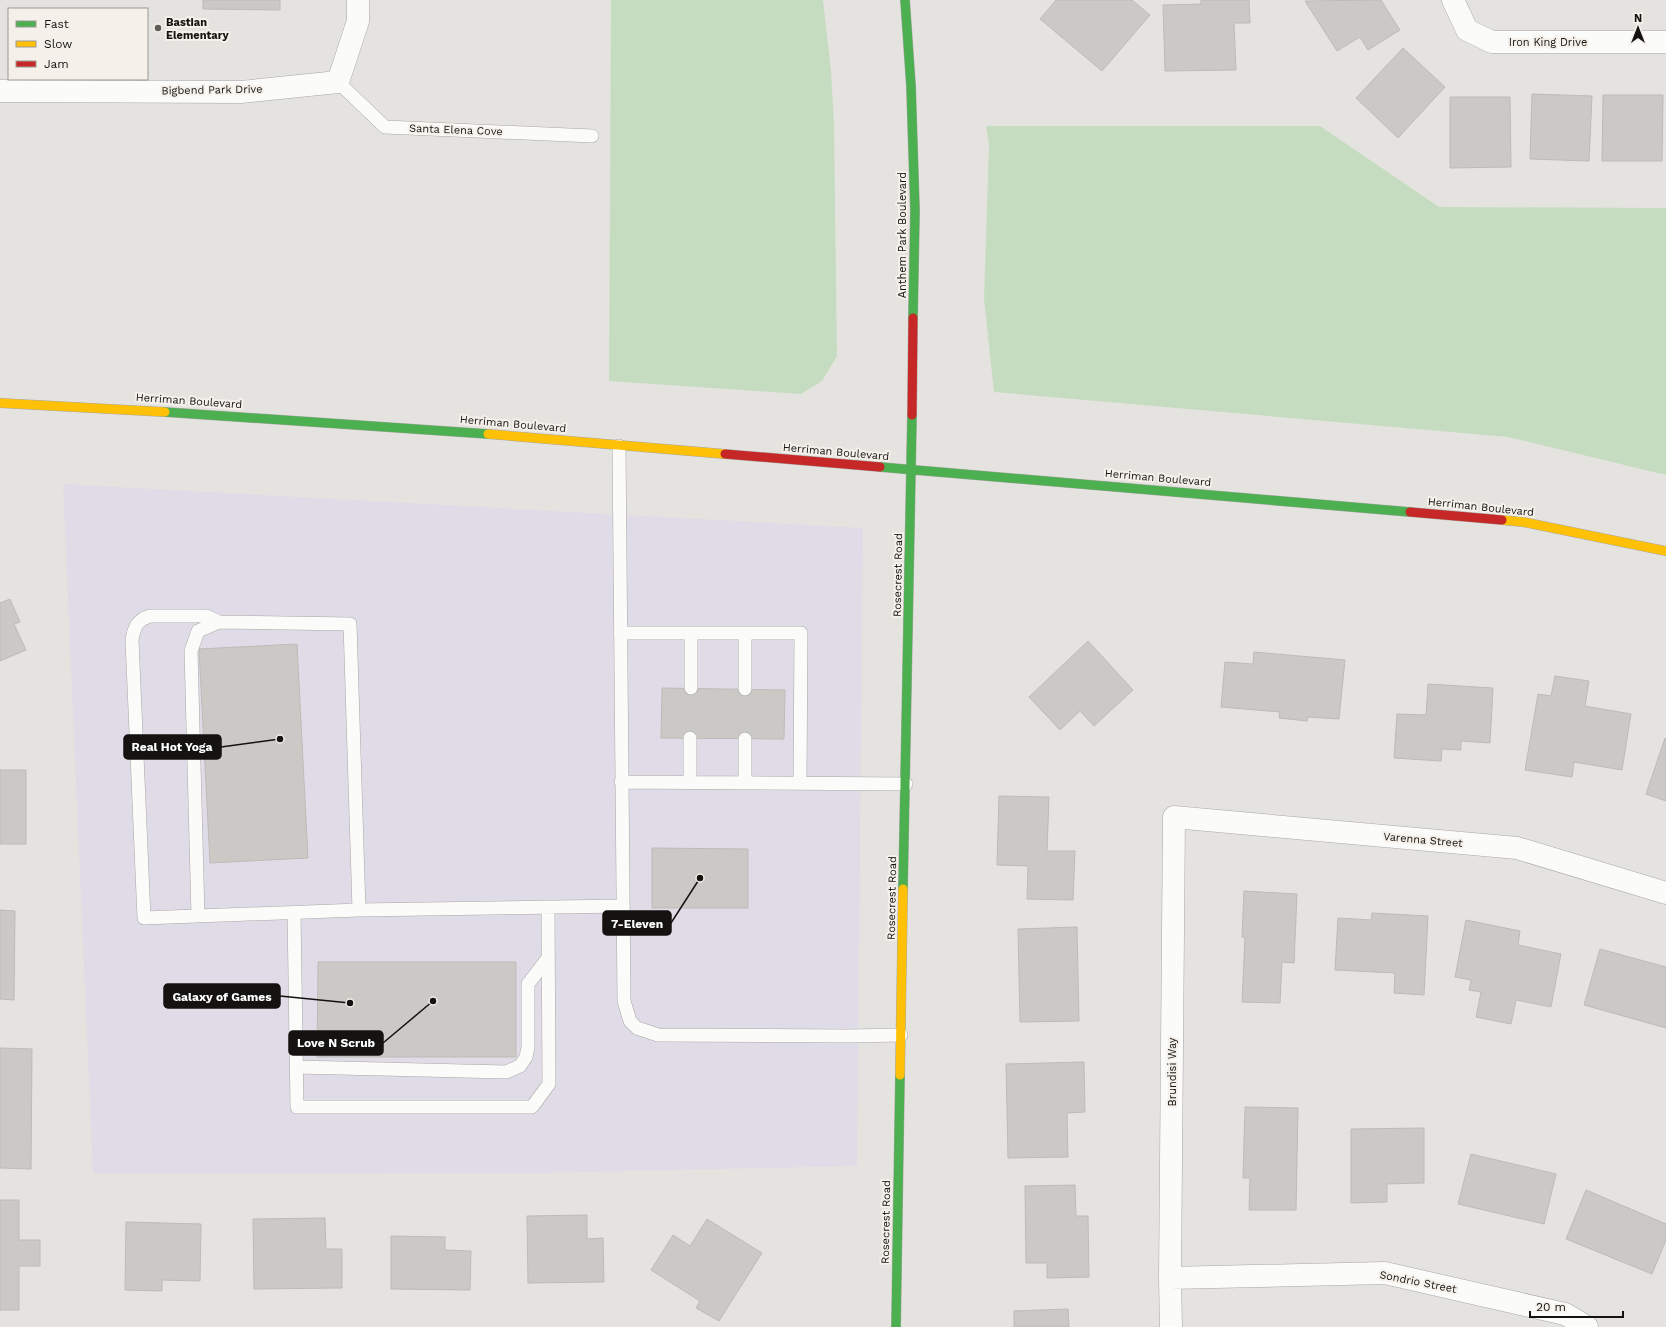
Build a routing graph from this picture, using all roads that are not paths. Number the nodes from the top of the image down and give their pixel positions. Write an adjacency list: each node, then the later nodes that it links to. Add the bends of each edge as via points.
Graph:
1 (358, 0): 5 (street, via 358,21)
2 (905, 0): 10 (main road, Anthem Park Boulevard, via 915,211)
3 (1453, 0): 4 (street, Iron King Drive, via 1467,30 1492,42)
4 (1666, 42)
5 (338, 82): 6 (street, Bigbend Park Drive, via 242,92); 7 (lane, Santa Elena Cove, via 385,127)
6 (0, 91)
7 (592, 136)
8 (0, 403): 9 (main road, Herriman Boulevard, via 420,428)
9 (619, 446): 10 (main road, Herriman Boulevard); 13 (lane)
10 (911, 470): 11 (main road, Herriman Boulevard, via 1523,522); 24 (main road, Rosecrest Road)
11 (1666, 550)
12 (219, 622): 29 (lane, via 350,624); 31 (lane, via 198,631 191,651); 31 (lane, via 206,616 150,616 142,618 133,628 132,640 144,918)
13 (620, 633): 14 (lane); 20 (lane)
14 (691, 633): 15 (lane); 16 (lane)
15 (745, 633): 17 (lane); 23 (lane, via 801,633)
16 (691, 688)
17 (745, 689)
18 (690, 738): 21 (lane)
19 (745, 739): 22 (lane)
20 (621, 782): 21 (lane); 28 (lane)
21 (690, 782): 22 (lane)
22 (745, 782): 23 (lane)
23 (800, 782): 24 (lane)
24 (906, 784): 33 (main road, Rosecrest Road)
25 (1174, 817): 26 (street, Varenna Street, via 1517,848); 35 (street, Brundisi Way)
26 (1666, 893)
27 (548, 906): 28 (lane); 29 (lane); 32 (lane)
28 (622, 906): 33 (lane, via 624,1001 630,1021 637,1028 658,1035)
29 (359, 910): 30 (lane)
30 (294, 912): 31 (lane); 34 (lane)
31 (198, 916)
32 (548, 958): 34 (lane, via 528,984 528,1047 526,1057 520,1066 506,1072); 34 (lane, via 549,1084 532,1106 298,1107)
33 (901, 1035): 36 (main road, Rosecrest Road)
34 (297, 1067)
35 (1170, 1278): 37 (street, Brundisi Way); 38 (street, Sondrio Street, via 1385,1273 1565,1314)
36 (896, 1327)
37 (1172, 1327)
38 (1587, 1327)

